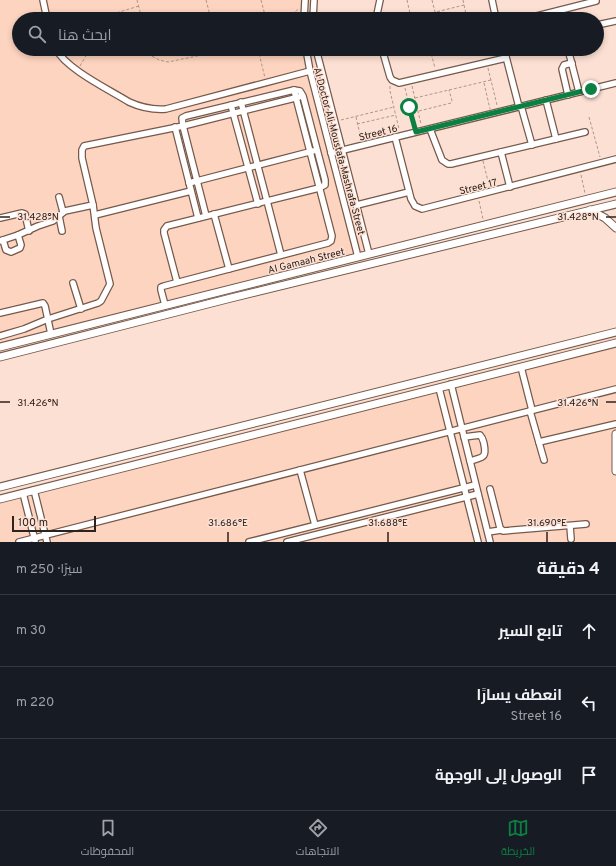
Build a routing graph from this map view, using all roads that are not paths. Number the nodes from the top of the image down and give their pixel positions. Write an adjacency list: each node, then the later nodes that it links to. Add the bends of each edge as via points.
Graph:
1 (43, 0): 8 (street)
2 (314, 0): 10 (street)
3 (380, 0): 11 (street)
4 (492, 0): 12 (street)
5 (303, 2): 9 (street)
6 (596, 2): 7 (street)
7 (558, 11): 13 (street)
8 (46, 12)
9 (304, 12)
10 (313, 12)
11 (377, 12)
12 (495, 12)
13 (554, 12)
14 (616, 21): 15 (street)
15 (604, 24)
16 (62, 56): 23 (street, via 77,70 129,102 157,109 166,109)
17 (307, 56): 23 (street, Al Doctor Ali Moustafa Mashrafa Street)
18 (318, 56): 44 (street, Al Doctor Ali Moustafa Mashrafa Street)
19 (383, 56): 21 (street, via 392,80 399,83)
20 (570, 56): 22 (street)
21 (506, 58): 33 (street)
22 (572, 64): 26 (street); 27 (street, via 564,65 562,69)
23 (310, 71): 47 (street, Al Doctor Ali Moustafa Mashrafa Street)
24 (616, 83): 26 (street, Street 16)
25 (294, 90): 28 (street, via 300,91); 29 (street); 31 (street)
26 (579, 92): 27 (street, Street 16)
27 (568, 95): 30 (street, Street 16)
28 (303, 96): 29 (street); 43 (street)
29 (296, 98): 34 (street); 45 (street)
30 (546, 100): 33 (street, Street 16); 41 (street)
31 (242, 102): 32 (street); 34 (street)
32 (231, 105): 35 (street); 36 (street, via 186,116 182,118)
33 (520, 107): 38 (street, Street 16); 42 (street)
34 (244, 111): 35 (street); 49 (street)
35 (234, 113): 36 (street); 50 (street)
36 (183, 126): 37 (street); 51 (street)
37 (174, 127): 52 (street); 62 (street, via 84,146 82,158)
38 (430, 129): 40 (street, Street 16); 46 (street, via 444,162 451,164)
39 (585, 132): 41 (street)
40 (398, 137): 44 (street, Street 16); 56 (street, Street 17)
41 (556, 139): 42 (street)
42 (532, 145): 46 (street)
43 (317, 150): 45 (street); 54 (street, via 326,182)
44 (342, 150): 47 (street, Street 16); 63 (street, Al Doctor Ali Moustafa Mashrafa Street)
45 (310, 152): 49 (street); 54 (street)
46 (501, 152): 53 (street)
47 (332, 153): 78 (street, Al Doctor Ali Moustafa Mashrafa Street)
48 (616, 159): 53 (street, Street 17)
49 (258, 165): 50 (street); 59 (street)
50 (248, 168): 51 (street); 60 (street)
51 (197, 181): 52 (street); 68 (street)
52 (189, 183): 55 (street)
53 (510, 187): 56 (street, Street 17, via 422,209 412,203)
54 (319, 188): 59 (street); 77 (street, via 332,236 331,241)
55 (191, 191): 67 (street); 70 (street)
56 (409, 192): 63 (street)
57 (616, 193): 76 (main road, Al Gamaah Street)
58 (59, 197): 65 (street)
59 (267, 201): 60 (street); 77 (street)
60 (258, 204): 66 (street)
61 (616, 204): 64 (main road, Al Gamaah Street)
62 (93, 205): 65 (street); 67 (street)
63 (357, 205): 76 (street, Al Doctor Ali Moustafa Mashrafa Street)
64 (590, 210): 71 (main road, via 606,218); 83 (main road, Al Gamaah Street)
65 (61, 214): 72 (street, via 53,221); 73 (street)
66 (214, 214): 68 (street); 79 (street)
67 (94, 215): 85 (street, via 110,284 99,302)
68 (206, 216): 70 (street)
69 (0, 218): 72 (street, via 25,214)
70 (198, 218): 80 (street, via 167,226 164,230)
71 (616, 228)
72 (29, 231): 74 (street)
73 (62, 231)
74 (18, 235): 75 (street); 75 (street, via 20,248 11,252 6,250)
75 (1, 240)
76 (369, 254): 78 (main road, Al Gamaah Street)
77 (282, 255): 79 (street)
78 (358, 257): 82 (main road, Al Gamaah Street)
79 (229, 269): 80 (street)
80 (177, 282): 84 (street, via 161,287)
81 (73, 284): 85 (street)
82 (229, 289): 83 (main road); 84 (main road, Al Gamaah Street)
83 (231, 298): 94 (main road, Al Gamaah Street)
84 (165, 305): 89 (main road, Al Gamaah Street)
85 (81, 309): 87 (street)
86 (0, 313): 87 (street, via 42,303)
87 (48, 319): 89 (street); 90 (street)
88 (616, 332): 93 (main road)
89 (51, 334): 92 (main road, Al Gamaah Street)
90 (0, 336)
91 (616, 343): 95 (main road)
92 (0, 347)
93 (554, 348): 95 (main road); 97 (main road)
94 (0, 357)
95 (556, 358): 96 (main road)
96 (521, 367): 99 (main road); 102 (street)
97 (448, 374): 98 (main road); 99 (main road)
98 (436, 377): 100 (main road); 113 (main road)
99 (451, 384): 100 (main road); 104 (street)
100 (439, 388): 105 (street); 119 (main road)
101 (616, 389): 102 (street)
102 (531, 411): 104 (street); 108 (street)
103 (616, 424): 108 (street)
104 (462, 428): 105 (street); 107 (street)
105 (450, 432): 111 (street); 117 (street)
106 (616, 434): 112 (main road)
107 (464, 437): 110 (street); 110 (street, via 477,434 482,437 485,455)
108 (539, 442): 109 (street)
109 (544, 460)
110 (470, 461): 115 (street)
111 (300, 470): 128 (street); 133 (street)
112 (616, 471)
113 (31, 479): 114 (main road); 119 (main road)
114 (20, 482): 116 (main road); 120 (main road)
115 (475, 485): 117 (street); 121 (street)
116 (0, 487)
117 (464, 488): 122 (street); 124 (street)
118 (490, 489): 131 (street)
119 (34, 490): 120 (main road); 133 (street)
120 (23, 493): 123 (main road); 135 (street)
121 (478, 494): 122 (street); 132 (street)
122 (466, 496): 126 (street); 140 (street)
123 (0, 499)
124 (369, 512): 125 (street); 126 (street)
125 (339, 520): 128 (street); 130 (street)
126 (371, 521): 130 (street)
127 (586, 524): 129 (street)
128 (315, 525): 138 (street)
129 (570, 526): 131 (street); 134 (street)
130 (341, 528): 139 (street)
131 (501, 530): 132 (street)
132 (488, 532): 141 (street)
133 (45, 535): 135 (street); 137 (street)
134 (572, 539)
135 (35, 540): 136 (street)
136 (19, 542)
137 (47, 542)
138 (250, 542)
139 (286, 542)
140 (478, 542)
141 (490, 542)

